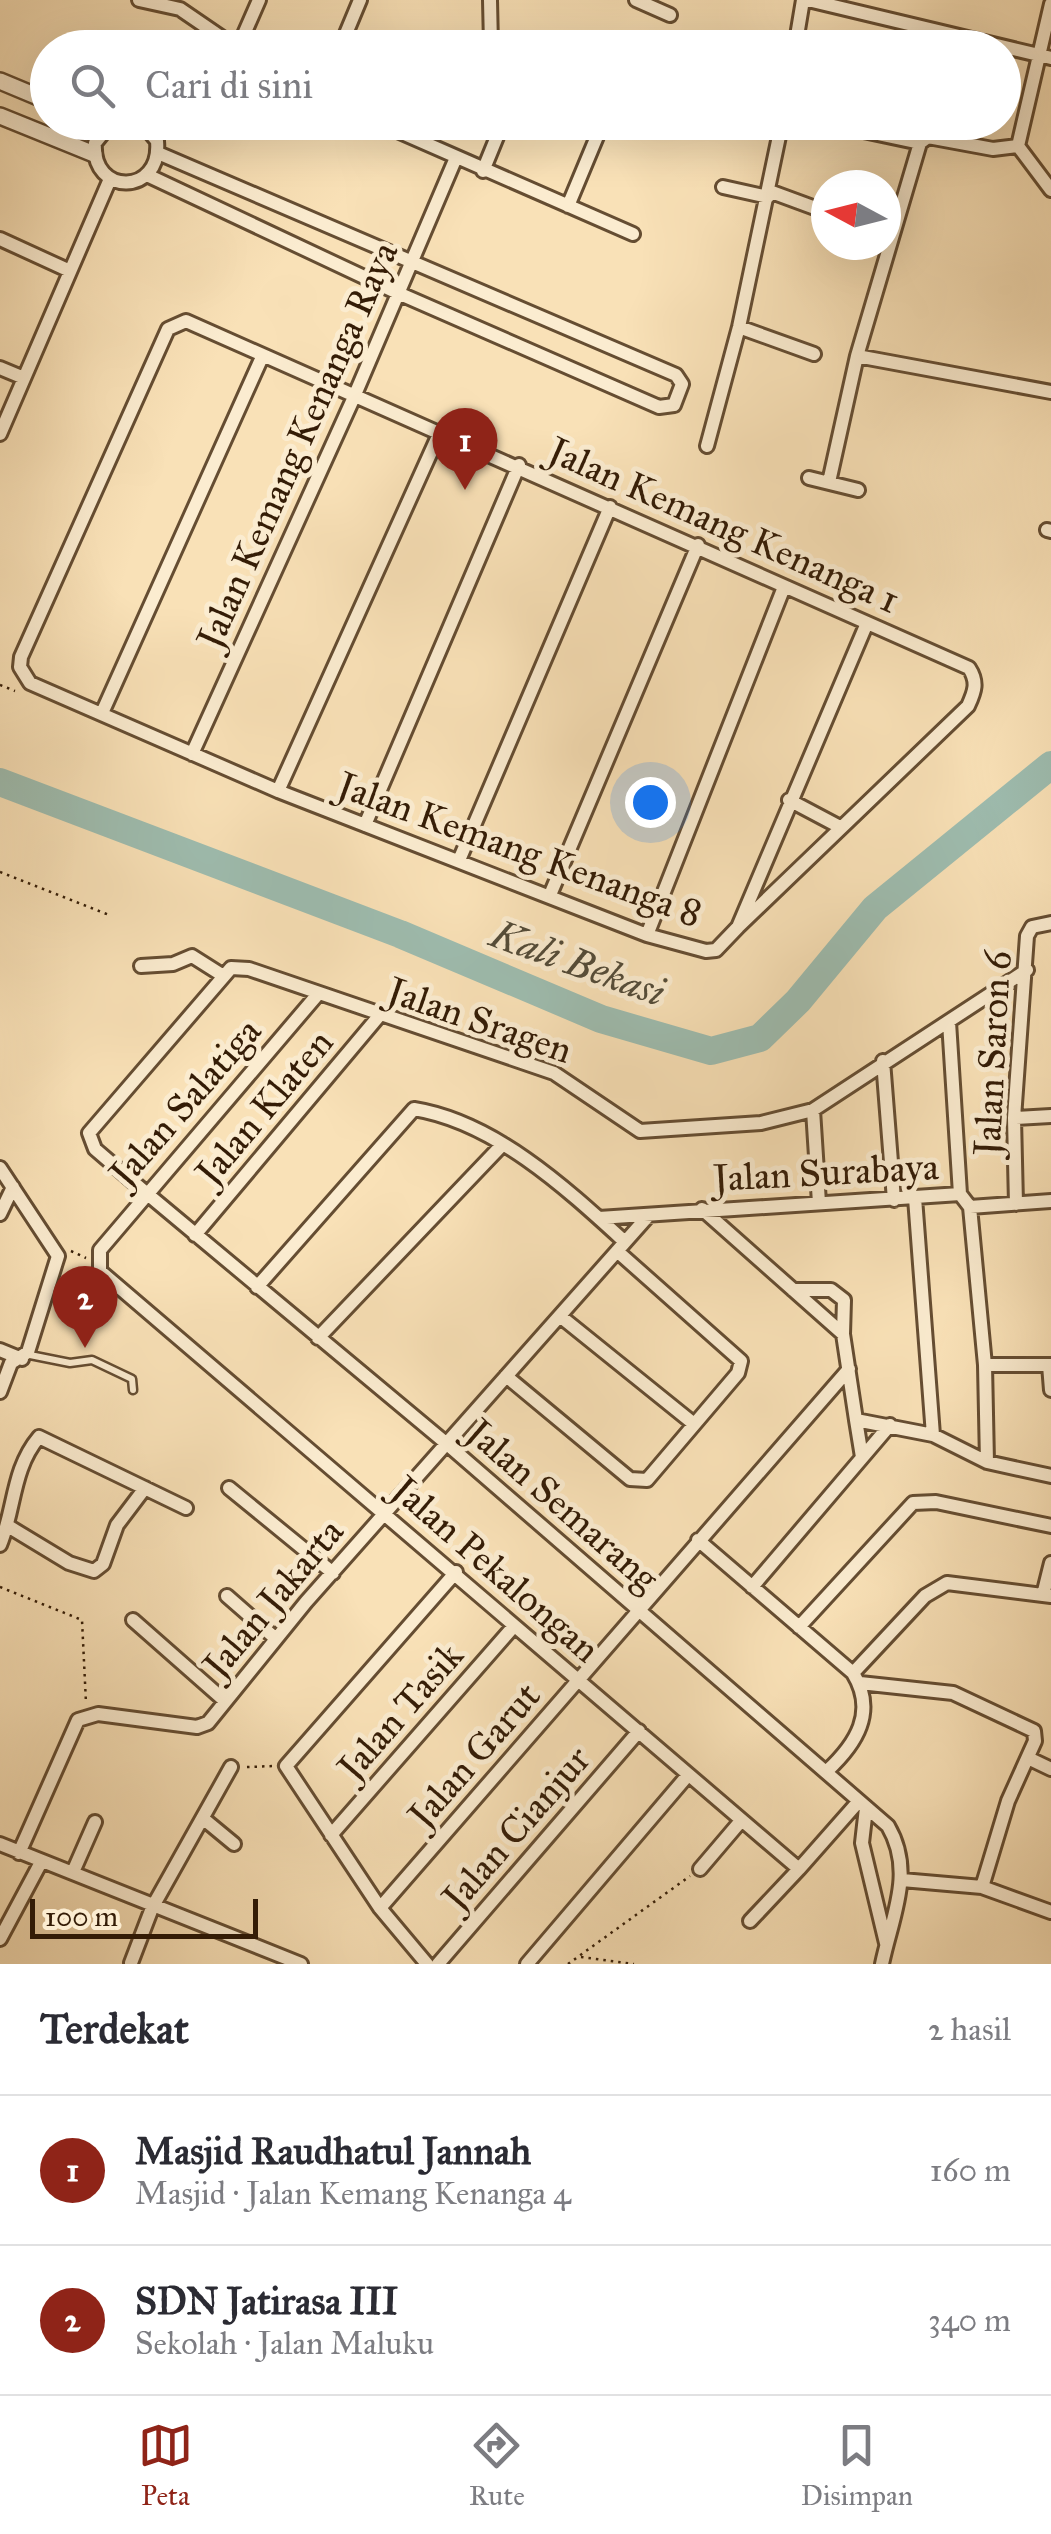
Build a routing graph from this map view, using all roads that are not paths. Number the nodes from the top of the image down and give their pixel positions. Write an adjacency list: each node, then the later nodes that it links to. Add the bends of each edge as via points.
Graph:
1 (139, 0): 7 (street)
2 (259, 0): 11 (street)
3 (360, 0): 12 (street)
4 (490, 0): 13 (street)
5 (636, 0): 9 (street)
6 (806, 0): 14 (street); 15 (street)
7 (159, 1): 10 (street)
8 (1051, 4): 17 (street)
9 (670, 16)
10 (214, 30)
11 (246, 30)
12 (348, 30)
13 (491, 30)
14 (799, 30)
15 (935, 30)
16 (1021, 50): 17 (street)
17 (1046, 56): 22 (street)
18 (0, 81): 19 (street)
19 (30, 94)
20 (0, 116): 21 (street)
21 (30, 128)
22 (1021, 136)
23 (59, 140): 37 (street)
24 (97, 140): 37 (street)
25 (156, 140): 36 (street)
26 (422, 140): 38 (street)
27 (496, 140): 39 (street)
28 (596, 140): 46 (street)
29 (778, 140): 44 (street)
30 (906, 140): 34 (street)
31 (924, 140): 34 (street)
32 (944, 140): 35 (street, via 993,149)
33 (1020, 140): 35 (street)
34 (920, 143): 45 (street)
35 (1018, 146): 43 (street)
36 (158, 153): 40 (street); 51 (street)
37 (94, 154): 41 (street)
38 (455, 160): 39 (street); 51 (street, Jalan Kemang Kenanga Raya)
39 (483, 171): 46 (street)
40 (147, 175): 41 (street, via 129,183); 53 (street)
41 (110, 179): 52 (street)
42 (723, 188): 44 (street)
43 (1051, 190)
44 (768, 194): 47 (street); 54 (street)
45 (901, 196)
46 (568, 206): 48 (street)
47 (811, 207)
48 (633, 234)
49 (0, 238): 52 (street)
50 (881, 260): 56 (street)
51 (410, 264): 53 (street, Jalan Kemang Kenanga Raya); 53 (street, via 676,375 682,384 674,405 660,407)
52 (70, 271): 59 (street)
53 (398, 293): 61 (street, Jalan Kemang Kenanga Raya)
54 (739, 326): 55 (street); 64 (street)
55 (814, 354)
56 (857, 356): 60 (street); 67 (street)
57 (262, 357): 61 (street, Jalan Kemang Kenanga 1); 73 (street, Jalan Kemang Kenanga 1, via 186,321 168,329 21,656); 74 (street)
58 (0, 368): 59 (street)
59 (24, 378): 63 (street)
60 (1051, 392)
61 (354, 397): 62 (street, Jalan Kemang Kenanga 1); 75 (street, Jalan Kemang Kenanga Raya)
62 (440, 432): 65 (street, Jalan Kemang Kenanga 1); 76 (street)
63 (0, 434)
64 (708, 446)
65 (518, 465): 69 (street, Jalan Kemang Kenanga 1); 78 (street)
66 (809, 478): 67 (street)
67 (829, 482): 68 (street)
68 (858, 490)
69 (610, 508): 70 (street, Jalan Kemang Kenanga 1); 80 (street)
70 (698, 545): 71 (street, Jalan Kemang Kenanga 1); 81 (street)
71 (784, 587): 72 (street, Jalan Kemang Kenanga 1); 84 (street)
72 (867, 623): 77 (street, Jalan Kemang Kenanga 8); 79 (street, Jalan Kemang Kenanga 1, via 968,668 975,690 968,706)
73 (30, 683): 74 (street, Jalan Kemang Kenanga 8)
74 (102, 714): 75 (street, Jalan Kemang Kenanga 8)
75 (192, 754): 76 (street, Jalan Kemang Kenanga 8)
76 (278, 791): 78 (street, Jalan Kemang Kenanga 8)
77 (790, 800): 79 (street); 83 (street, Jalan Kemang Kenanga 8)
78 (365, 825): 80 (street, Jalan Kemang Kenanga 8)
79 (840, 828): 83 (street)
80 (460, 858): 81 (street, Jalan Kemang Kenanga 8)
81 (550, 895): 84 (street, Jalan Kemang Kenanga 8)
82 (1051, 923): 86 (street, Jalan Saron 6, via 1029,932)
83 (738, 926): 84 (street, Jalan Kemang Kenanga 8, via 724,944 706,951)
84 (647, 934)
85 (140, 966): 87 (street, Jalan Sragen, via 192,956)
86 (1027, 970): 90 (street, Jalan Sragen); 94 (street, Jalan Saron 6)
87 (222, 975): 88 (street, Jalan Sragen, via 249,969); 98 (street, Jalan Semarang, via 90,1128 89,1139)
88 (318, 994): 89 (street, Jalan Sragen); 98 (street, Jalan Salatiga)
89 (379, 1016): 92 (street, Jalan Sragen, via 554,1073 640,1131 760,1123); 110 (street, Jalan Klaten)
90 (949, 1022): 91 (street, Jalan Sragen); 99 (street)
91 (884, 1062): 92 (street, Jalan Sragen); 101 (street)
92 (813, 1110): 103 (street)
93 (1051, 1116): 94 (street)
94 (1014, 1118): 104 (street, Jalan Saron 6)
95 (503, 1144): 109 (street); 113 (street, via 449,1118 409,1110); 117 (street)
96 (0, 1168): 97 (street)
97 (13, 1187): 107 (street); 119 (street, via 58,1253)
98 (145, 1192): 110 (street, Jalan Semarang); 112 (street, Jalan Salatiga, via 100,1250)
99 (960, 1194): 100 (street, Jalan Surabaya); 105 (street, Jalan Surabaya)
100 (915, 1198): 101 (street, Jalan Surabaya); 130 (street)
101 (894, 1200): 103 (street, Jalan Surabaya)
102 (1051, 1201): 104 (street, Jalan Surabaya)
103 (819, 1203): 106 (street, Jalan Surabaya)
104 (1016, 1204): 105 (street, Jalan Surabaya)
105 (970, 1207): 120 (street)
106 (702, 1209): 108 (street, Jalan Surabaya); 114 (street)
107 (0, 1214)
108 (649, 1216): 109 (street, Jalan Surabaya); 111 (street, Jalan Jakarta)
109 (599, 1218): 111 (street)
110 (194, 1235): 113 (street, Jalan Semarang)
111 (622, 1246): 115 (street, Jalan Jakarta); 128 (street, via 739,1356 738,1373)
112 (98, 1265): 138 (street, Jalan Pekalongan)
113 (257, 1288): 117 (street, Jalan Semarang)
114 (793, 1290): 116 (street); 116 (street, via 823,1290 844,1300)
115 (560, 1316): 123 (street, Jalan Jakarta); 128 (street)
116 (843, 1334): 122 (street)
117 (318, 1338): 131 (street, Jalan Semarang)
118 (0, 1350): 119 (street)
119 (22, 1359): 124 (lane, via 32,1354 70,1363 92,1360 132,1379); 126 (street, via 12,1364)
120 (985, 1365): 121 (street); 133 (street)
121 (1050, 1365): 125 (street)
122 (849, 1369): 127 (street); 141 (street, Jalan Garut)
123 (506, 1376): 128 (street, via 636,1482 647,1480); 131 (street, Jalan Jakarta)
124 (133, 1390)
125 (1051, 1390)
126 (0, 1392)
127 (856, 1420): 129 (street); 132 (street)
128 (694, 1424)
129 (890, 1425): 130 (street); 132 (street)
130 (934, 1434): 133 (street)
131 (447, 1444): 138 (street, Jalan Jakarta); 149 (street, Jalan Semarang)
132 (862, 1456): 146 (street)
133 (987, 1462): 134 (street)
134 (1051, 1476)
135 (145, 1488): 137 (street); 139 (street, via 94,1571); 139 (street, via 39,1438 14,1484)
136 (229, 1488): 145 (street)
137 (186, 1508)
138 (385, 1512): 144 (street, Jalan Pekalongan); 145 (street, Jalan Jakarta)
139 (8, 1526): 142 (street)
140 (1051, 1526): 152 (street, via 936,1502 913,1504)
141 (698, 1540): 146 (street); 149 (street, Jalan Garut)
142 (0, 1545)
143 (1051, 1562): 147 (street)
144 (456, 1572): 151 (street, Jalan Pekalongan); 167 (street, via 286,1766)
145 (333, 1573): 153 (street, Jalan Jakarta)
146 (752, 1586): 152 (street)
147 (1047, 1595): 154 (street, via 947,1583 925,1596)
148 (228, 1596): 153 (street)
149 (637, 1610): 155 (street, Jalan Garut); 161 (street, Jalan Semarang)
150 (133, 1620): 156 (street)
151 (514, 1626): 155 (street, Jalan Pekalongan); 167 (street, Jalan Tasik)
152 (799, 1627): 154 (street)
153 (276, 1638): 156 (street, Jalan Jakarta)
154 (856, 1678): 158 (street, via 933,1688 1012,1719 1036,1736); 161 (street, via 864,1700 859,1735)
155 (579, 1680): 157 (street, Jalan Pekalongan); 178 (street, Jalan Garut)
156 (225, 1701): 170 (street, Jalan Jakarta, via 197,1728 98,1714 78,1720)
157 (639, 1731): 162 (street, Jalan Pekalongan); 186 (street, Jalan Cianjur)
158 (1028, 1758): 160 (street); 176 (street)
159 (231, 1767): 164 (street)
160 (1051, 1768)
161 (827, 1771): 163 (street, Jalan Semarang)
162 (688, 1776): 166 (street, Jalan Pekalongan); 187 (street)
163 (863, 1804): 172 (street); 175 (street, Jalan Semarang, via 895,1839); 182 (street, via 862,1843)
164 (205, 1820): 169 (street); 177 (street)
165 (95, 1822): 174 (street)
166 (740, 1822): 172 (street, Jalan Pekalongan); 173 (street)
167 (331, 1835): 178 (street)
168 (0, 1844): 170 (street)
169 (234, 1844)
170 (19, 1853): 171 (street)
171 (40, 1864): 174 (street); 181 (street)
172 (799, 1869): 180 (street)
173 (700, 1870)
174 (73, 1872): 177 (street)
175 (902, 1880): 176 (street); 182 (street, Jalan Semarang)
176 (982, 1887): 179 (street)
177 (152, 1908): 183 (street); 184 (street)
178 (380, 1908): 185 (street)
179 (1051, 1912)
180 (750, 1922)
181 (0, 1939)
182 (886, 1942): 188 (street, Jalan Semarang)
183 (131, 1964)
184 (301, 1964)
185 (427, 1964)
186 (438, 1964)
187 (527, 1964)
188 (882, 1964)

